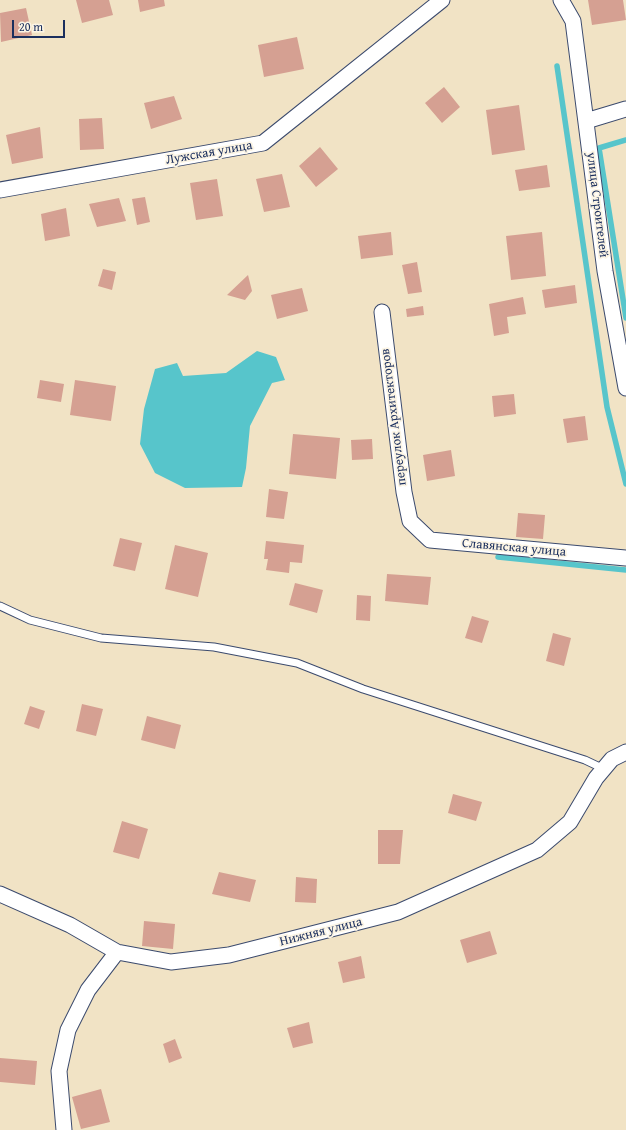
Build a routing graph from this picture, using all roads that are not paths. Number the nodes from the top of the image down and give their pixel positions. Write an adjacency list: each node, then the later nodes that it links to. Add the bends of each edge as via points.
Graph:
1 (442, 0): 5 (street, Лужская улица, via 263,143)
2 (562, 0): 4 (street, улица Строителей, via 573,21)
3 (626, 109): 4 (street)
4 (586, 121): 7 (street, улица Строителей, via 605,270)
5 (0, 190)
6 (382, 312): 8 (street, переулок Архитекторов, via 404,492)
7 (626, 388)
8 (410, 521): 9 (street, Славянская улица, via 430,540)
9 (626, 558)
10 (0, 606): 12 (lane, via 30,620 101,638 214,647 297,663 363,689)
11 (626, 752): 12 (street, Нижняя улица, via 612,759)
12 (604, 768): 14 (street, Нижняя улица, via 570,822 537,850 398,912 229,955 171,962)
13 (0, 894): 14 (street, Нижняя улица, via 70,925)
14 (117, 952): 15 (street, via 88,990 68,1030 58,1071)
15 (64, 1130)

